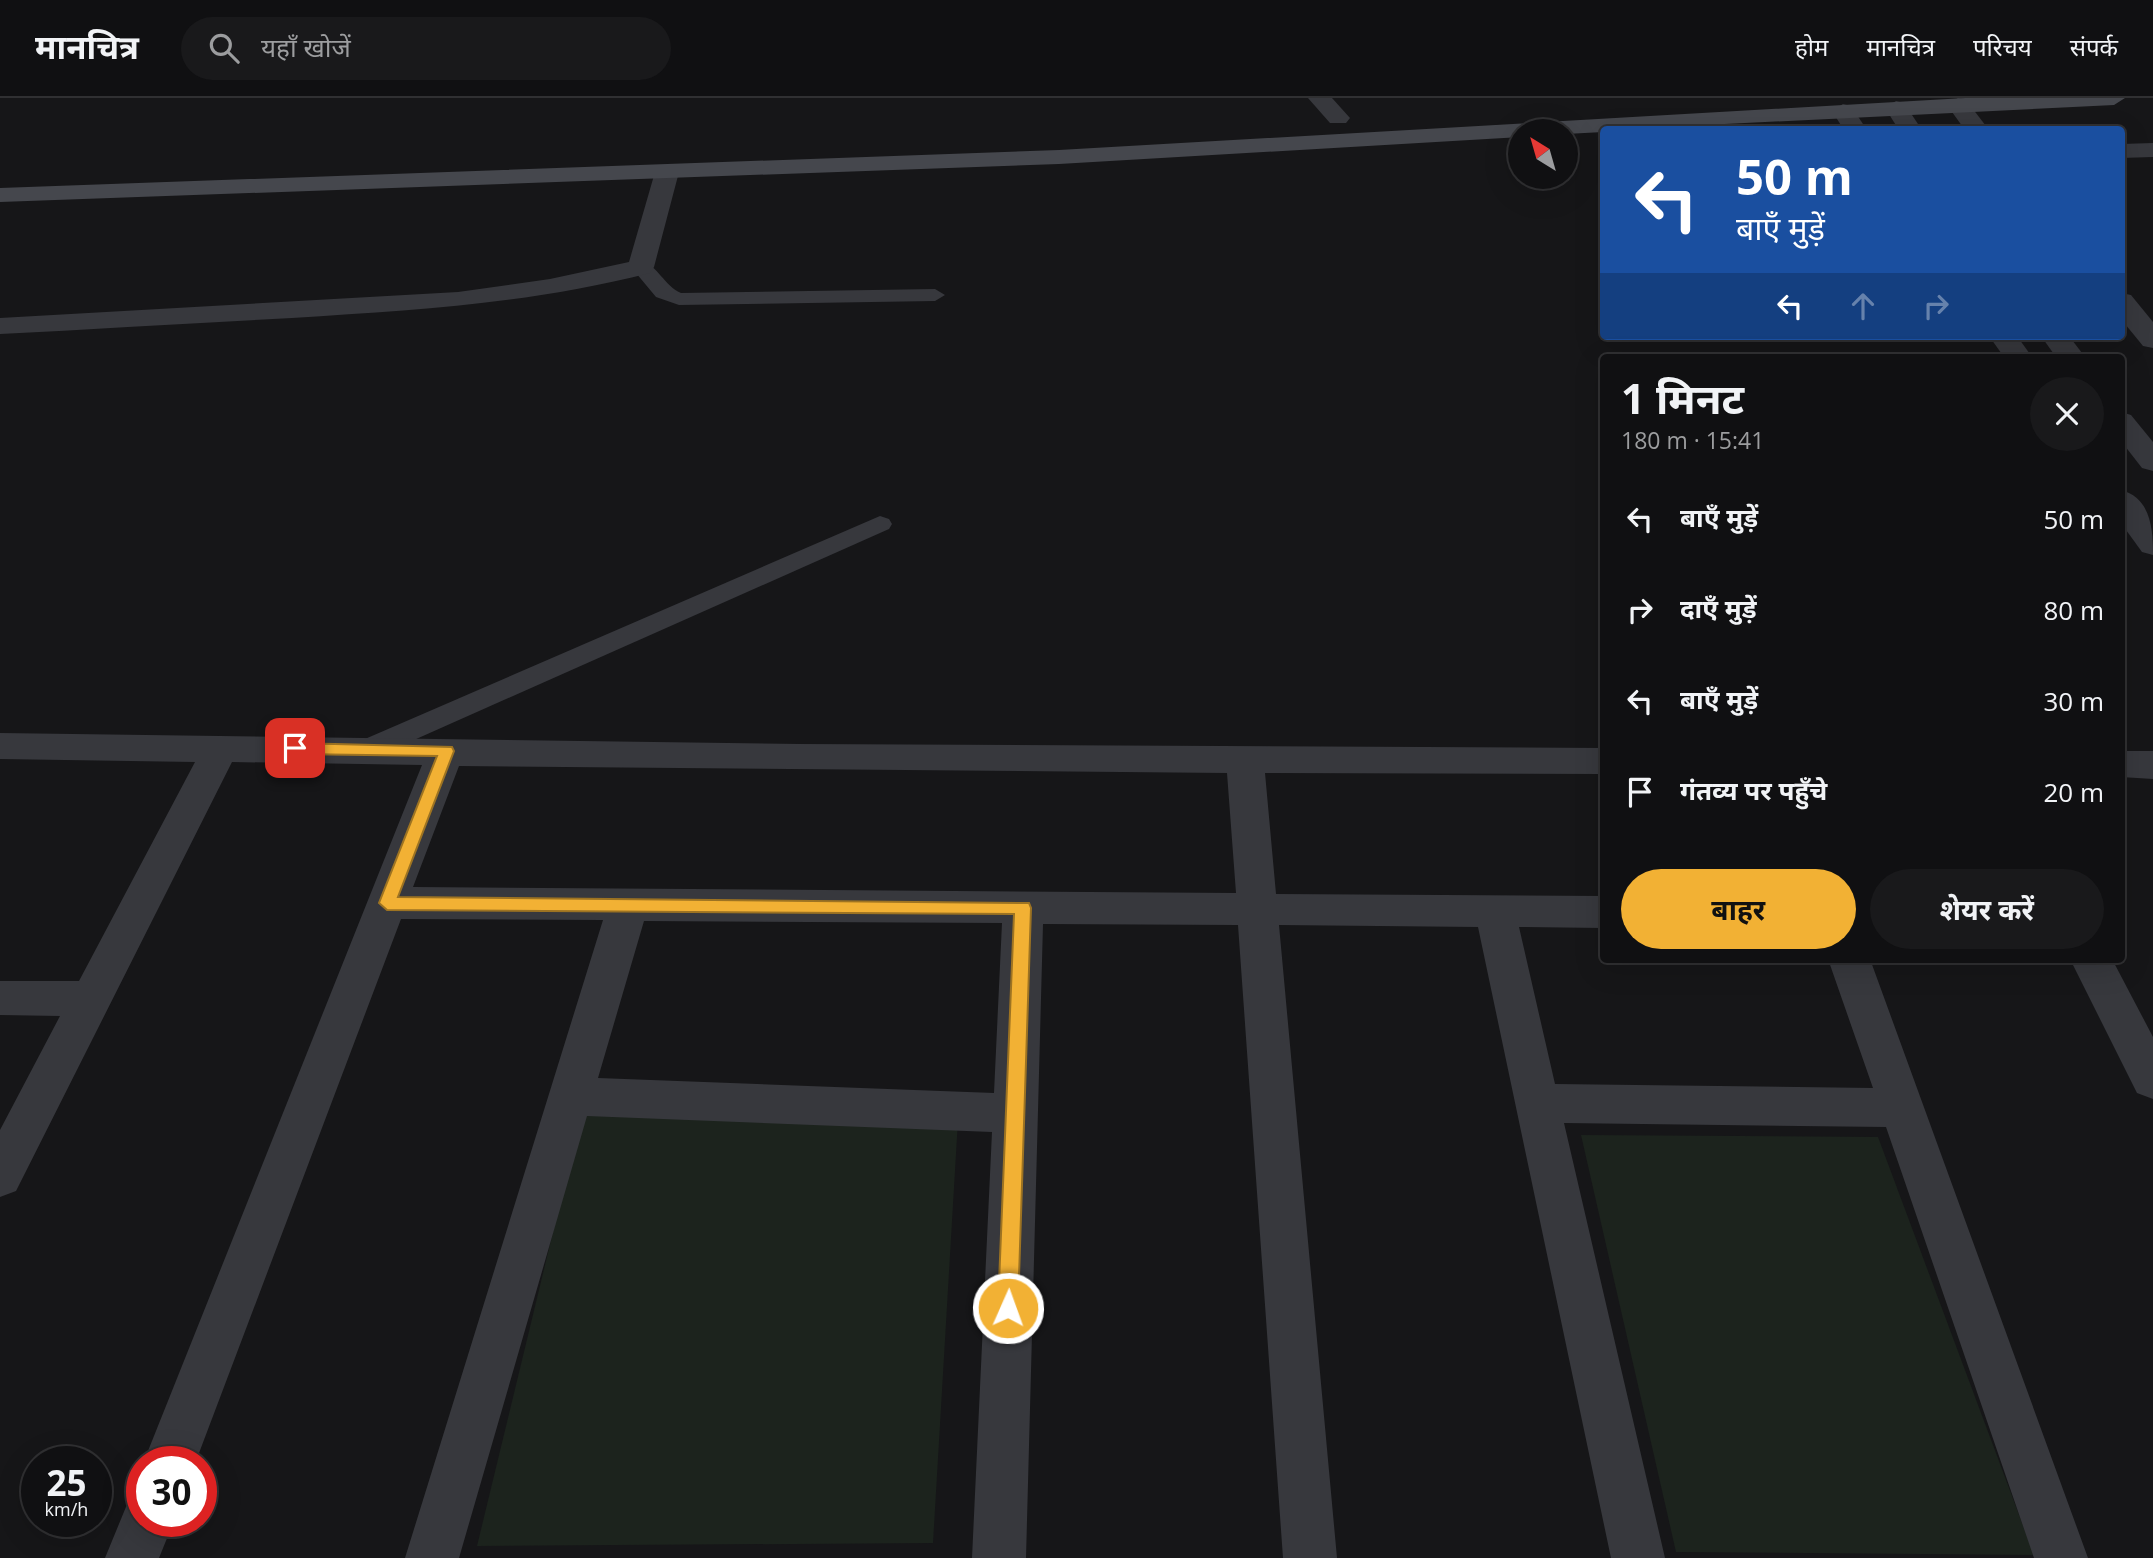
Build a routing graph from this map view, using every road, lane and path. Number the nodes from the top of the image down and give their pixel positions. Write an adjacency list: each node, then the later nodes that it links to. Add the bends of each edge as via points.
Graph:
1 (1702, 98): 6 (main road, via 1338,118)
2 (2114, 98): 3 (main road)
3 (1958, 105): 5 (main road); 9 (street)
4 (1775, 106): 7 (main road); 12 (main road, via 1059,157)
5 (1896, 108): 7 (main road); 8 (street)
6 (1315, 109)
7 (1849, 120)
8 (1908, 126)
9 (1975, 126)
10 (2153, 150): 11 (street)
11 (2125, 151)
12 (667, 172): 13 (main road); 14 (street)
13 (0, 195)
14 (641, 267): 15 (lane, via 663,293 679,299); 17 (street, via 520,294 457,300)
15 (935, 295)
16 (2125, 306): 19 (street)
17 (0, 326)
18 (2058, 340): 20 (street)
19 (2153, 340)
20 (2069, 354)
21 (2125, 426): 22 (street)
22 (2153, 462)
23 (2125, 506): 25 (street)
24 (880, 524): 28 (lane)
25 (2153, 545)
26 (0, 746): 27 (street)
27 (221, 747): 28 (street); 43 (street)
28 (368, 749): 29 (street)
29 (446, 751): 30 (street); 34 (street)
30 (1245, 759): 31 (street); 37 (street)
31 (1600, 761)
32 (2125, 764): 33 (street)
33 (2153, 765)
34 (387, 903): 35 (street); 50 (street)
35 (628, 905): 36 (street); 45 (street)
36 (1023, 908): 37 (street); 48 (street)
37 (1258, 909): 38 (street); 55 (street)
38 (1496, 911): 39 (street); 46 (street)
39 (1600, 912)
40 (1850, 963): 47 (street)
41 (2093, 963): 44 (street)
42 (0, 998): 43 (street)
43 (91, 999): 49 (street)
44 (2153, 1080)
45 (569, 1096): 48 (street); 53 (street)
46 (1538, 1103): 47 (street); 56 (street)
47 (1902, 1108): 57 (street)
48 (1015, 1113): 54 (street)
49 (0, 1176)
50 (176, 1446)
51 (141, 1537): 52 (street)
52 (132, 1558)
53 (432, 1558)
54 (999, 1558)
55 (1310, 1558)
56 (1638, 1558)
57 (2061, 1558)

